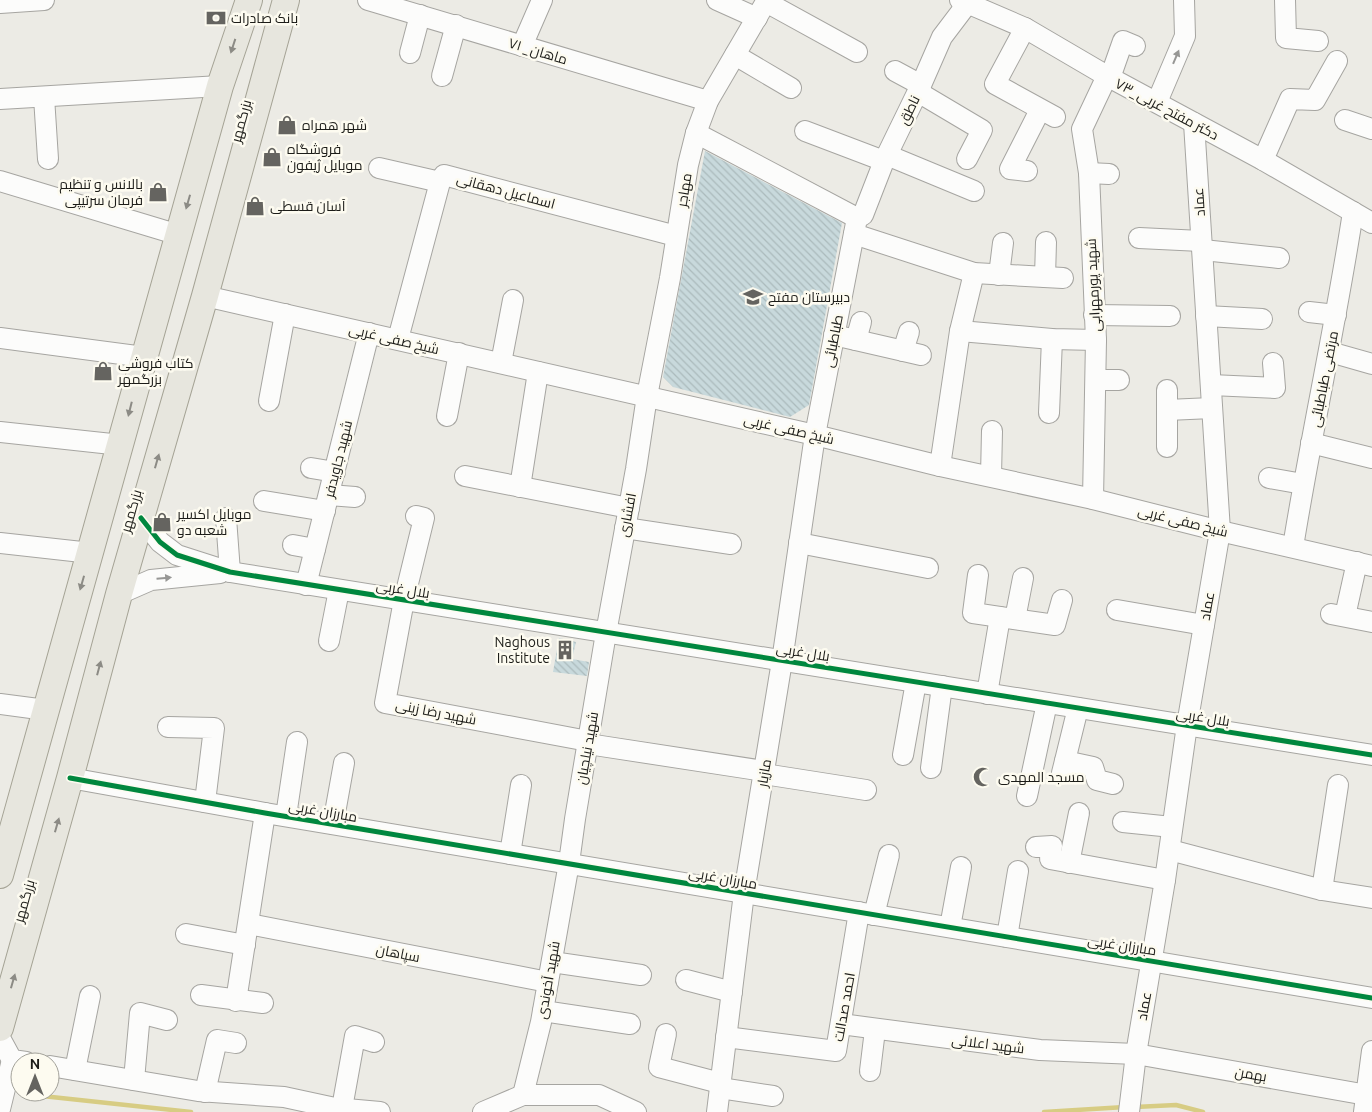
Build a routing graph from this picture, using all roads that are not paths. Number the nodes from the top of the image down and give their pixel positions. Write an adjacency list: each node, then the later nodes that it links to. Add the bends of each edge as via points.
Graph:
1 (44, 0): 10 (street)
2 (249, 0): 25 (main road, بزرگمهر, one-way to 25)
3 (286, 0): 60 (main road, بزرگمهر)
4 (368, 0): 12 (street, ۷۱ _ماهان)
5 (542, 0): 16 (street)
6 (717, 0): 11 (street)
7 (1184, 0): 31 (street, one-way to 7, via 1185,36)
8 (1285, 0): 15 (street, via 1286,38)
9 (965, 1): 14 (street, ۷۳_دکتر مفتح غربی); 27 (street, ناطق, via 942,37)
10 (0, 4)
11 (763, 7): 18 (street); 20 (street, مهاجر)
12 (420, 15): 13 (street, ۷۱ _ماهان); 19 (street)
13 (456, 25): 16 (street, ۷۱ _ماهان); 23 (street)
14 (1024, 28): 24 (street, ۷۳_دکتر مفتح غربی); 42 (street, via 995,84 1047,113 1010,170)
15 (1318, 41)
16 (522, 46): 30 (street, ۷۱ _ماهان)
17 (1135, 46): 24 (street, شهید پورمهرابی, via 1123,41)
18 (857, 52)
19 (410, 53)
20 (735, 55): 26 (street); 30 (street, مهاجر)
21 (1337, 62): 40 (street, via 1315,100 1290,99)
22 (895, 72): 27 (street)
23 (442, 76)
24 (1108, 77): 31 (street, ۷۳_دکتر مفتح غربی); 43 (street, شهید پورمهرابی, via 1082,129)
25 (220, 86): 28 (street); 51 (main road, بزرگمهر, one-way to 51)
26 (791, 88)
27 (920, 88): 37 (street, ناطق); 39 (street, via 982,130)
28 (44, 97): 29 (street); 38 (street)
29 (0, 99)
30 (708, 101): 36 (street, مهاجر)
31 (1156, 102): 33 (street, ۷۳_دکتر مفتح غربی)
32 (1345, 120): 34 (street)
33 (1194, 123): 40 (street, ۷۳_دکتر مفتح غربی); 56 (street, عماد)
34 (1372, 130)
35 (805, 131): 37 (street)
36 (696, 133): 50 (street); 52 (street, مهاجر)
37 (886, 158): 47 (street); 50 (street, ناطق)
38 (48, 159)
39 (967, 159)
40 (1263, 160): 48 (street, ۷۳_دکتر مفتح غربی)
41 (379, 168): 46 (street)
42 (1027, 171)
43 (1089, 173): 44 (street); 64 (street, شهید پورمهرابی)
44 (1109, 174)
45 (0, 181): 51 (street)
46 (440, 182): 52 (street, اسماعیل دهقانی, via 444,175); 74 (street, اسماعیل دهقانی)
47 (974, 191)
48 (1353, 212): 49 (street, ۷۳_دکتر مفتح غربی); 65 (street, مرتضی طباطبائی)
49 (1372, 223)
50 (856, 226): 58 (street); 71 (street, طباطبائی)
51 (179, 235): 79 (main road, بزرگمهر)
52 (676, 236): 87 (street, مهاجر)
53 (1139, 238): 56 (street)
54 (1046, 242): 59 (street, via 1054,278)
55 (1003, 243): 59 (street)
56 (1202, 246): 57 (street); 67 (street, عماد)
57 (1279, 258)
58 (974, 273): 59 (street); 69 (street)
59 (999, 275)
60 (205, 296): 63 (street, شیخ صفی غربی); 112 (main road, بزرگمهر, one-way to 60)
61 (513, 300): 80 (street)
62 (1309, 312): 65 (street)
63 (285, 314): 70 (street, شیخ صفی غربی); 88 (street)
64 (1094, 315): 66 (street); 75 (street, شهید پورمهرابی)
65 (1336, 315): 77 (street, مرتضی طباطبائی)
66 (1170, 316)
67 (1206, 316): 68 (street); 86 (street, عماد)
68 (1262, 319)
69 (960, 331): 73 (street); 99 (street)
70 (369, 333): 74 (street, شیخ صفی غربی); 101 (street, شهید جاویدفر)
71 (834, 335): 76 (street, via 858,331); 94 (street, طباطبائی)
72 (0, 338): 79 (street)
73 (1052, 339): 75 (street); 90 (street)
74 (398, 340): 78 (street, شیخ صفی غربی)
75 (1096, 340): 84 (street, شهید پورمهرابی)
76 (911, 346)
77 (1330, 352): 82 (street); 95 (street, مرتضی طباطبائی)
78 (459, 353): 80 (street, شیخ صفی غربی); 91 (street)
79 (144, 357): 96 (main road, بزرگمهر, one-way to 96)
80 (501, 363): 83 (street, شیخ صفی غربی)
81 (1273, 363): 86 (street, via 1274,388)
82 (1372, 364)
83 (538, 372): 87 (street, شیخ صفی غربی); 106 (street)
84 (1096, 380): 85 (street); 108 (street, شهید پورمهرابی)
85 (1119, 380)
86 (1211, 384): 89 (street, عماد)
87 (647, 396): 94 (street, شیخ صفی غربی); 114 (street, افشاری)
88 (269, 401)
89 (1212, 408): 97 (street, via 1167,400); 115 (street, عماد)
90 (1049, 413)
91 (446, 416)
92 (992, 431): 103 (street)
93 (0, 432): 96 (street)
94 (815, 434): 99 (street, شیخ صفی غربی); 117 (street, مازیار)
95 (1311, 443): 98 (street); 105 (street, مرتضی طباطبائی)
96 (121, 445): 122 (main road, بزرگمهر)
97 (1167, 447)
98 (1372, 458)
99 (940, 466): 103 (street, شیخ صفی غربی)
100 (311, 468): 101 (street)
101 (334, 472): 110 (street, شهید جاویدفر)
102 (465, 476): 106 (street)
103 (991, 476): 108 (street, شیخ صفی غربی)
104 (1268, 478): 105 (street)
105 (1303, 484): 120 (street, مرتضی طباطبائی)
106 (520, 487): 114 (street)
107 (355, 497): 110 (street)
108 (1093, 499): 115 (street, شیخ صفی غربی)
109 (264, 501): 110 (street)
110 (327, 503): 121 (street, شهید جاویدفر)
111 (416, 516): 131 (street, via 424,518)
112 (141, 518): 125 (street, via 160,542 177,555); 130 (main road, بزرگمهر)
113 (226, 518): 125 (street)
114 (627, 518): 118 (street); 137 (street, افشاری)
115 (1220, 531): 120 (street, شیخ صفی غربی); 136 (street, عماد)
116 (0, 543): 122 (street)
117 (799, 543): 124 (street); 139 (street, مازیار)
118 (731, 544)
119 (293, 545): 121 (street)
120 (1293, 547): 123 (street, شیخ صفی غربی)
121 (315, 549): 128 (street, شهید جاویدفر)
122 (91, 553): 146 (main road, بزرگمهر, one-way to 146)
123 (1364, 564): 135 (street, via 1338,615)
124 (928, 568)
125 (230, 572): 128 (street, بلال غربی); 130 (street, one-way to 125, via 151,580)
126 (978, 575): 134 (street, via 973,613)
127 (1023, 578): 134 (street)
128 (306, 584): 129 (street, بلال غربی)
129 (339, 590): 131 (street, بلال غربی); 138 (street)
130 (119, 594): 156 (main road, بزرگمهر, one-way to 130)
131 (404, 600): 137 (street, بلال غربی); 150 (street, شهید رضا زینی, via 386,702)
132 (1062, 600): 134 (street, via 1055,625)
133 (1117, 610): 136 (street)
134 (1008, 618): 142 (street)
135 (1372, 622)
136 (1204, 625): 147 (street, عماد)
137 (606, 632): 139 (street, بلال غربی); 150 (street, شهید نیلچیان)
138 (329, 641)
139 (782, 661): 140 (street, بلال غربی); 155 (street, مازیار)
140 (916, 682): 141 (street, بلال غربی); 152 (street)
141 (942, 686): 142 (street, بلال غربی); 154 (street)
142 (987, 694): 143 (street, بلال غربی)
143 (1047, 703): 145 (street, بلال غربی); 161 (street)
144 (0, 704): 146 (street)
145 (1078, 708): 147 (street, بلال غربی); 157 (street, via 1063,767 1093,767 1097,780)
146 (46, 710): 177 (main road, بزرگمهر)
147 (1187, 726): 151 (street, بلال غربی); 168 (street, عماد)
148 (168, 727): 162 (street, via 214,728)
149 (297, 742): 165 (street)
150 (588, 742): 155 (street); 174 (street, شهید نیلچیان)
151 (1372, 755)
152 (903, 756)
153 (344, 762): 167 (street)
154 (932, 768)
155 (764, 773): 160 (street); 180 (street, مازیار)
156 (70, 778): 162 (street, مبارزان غربی); 203 (main road, بزرگمهر, one-way to 156)
157 (1113, 784)
158 (521, 785): 171 (street)
159 (1338, 785): 179 (street)
160 (866, 790)
161 (1027, 796)
162 (205, 802): 163 (street, مبارزان غربی)
163 (265, 812): 165 (street, مبارزان غربی); 183 (street)
164 (1079, 814): 173 (street)
165 (286, 816): 167 (street, مبارزان غربی)
166 (1123, 822): 168 (street)
167 (333, 824): 171 (street, مبارزان غربی)
168 (1172, 827): 170 (street, عماد)
169 (1036, 847): 173 (street, via 1052,846 1050,859)
170 (1170, 850): 178 (street, عماد); 179 (street)
171 (510, 854): 174 (street, مبارزان غربی)
172 (889, 855): 182 (street, احمد صدالت)
173 (1069, 863): 178 (street)
174 (569, 864): 180 (street, مبارزان غربی); 189 (street, شهید آخوندی)
175 (961, 867): 184 (street)
176 (1018, 871): 186 (street)
177 (0, 876)
178 (1165, 880): 188 (street, عماد)
179 (1322, 890): 181 (street)
180 (744, 893): 182 (street, مبارزان غربی); 193 (street, مازیار)
181 (1372, 898)
182 (866, 913): 184 (street, مبارزان غربی); 202 (street, احمد صدالت)
183 (248, 924): 187 (street); 192 (street, سپاهان)
184 (950, 927): 186 (street, مبارزان غربی)
185 (186, 934): 187 (street)
186 (1007, 937): 188 (street, مبارزان غربی)
187 (245, 945): 197 (street)
188 (1152, 961): 196 (street, مبارزان غربی); 212 (street, عماد)
189 (552, 962): 190 (street); 192 (street, شهید آخوندی)
190 (641, 975)
191 (686, 980): 193 (street)
192 (548, 982): 199 (street, شهید آخوندی)
193 (732, 992): 206 (street, مازیار)
194 (201, 995): 197 (street)
195 (90, 996): 214 (street)
196 (1372, 998)
197 (236, 1000): 198 (street)
198 (262, 1003)
199 (543, 1011): 201 (street); 220 (street, شهید آخوندی)
200 (167, 1020): 216 (street, via 140,1013)
201 (630, 1024)
202 (841, 1024): 204 (street, شهید اعلائی); 206 (street, احمد صدالت, via 836,1051)
203 (0, 1028)
204 (875, 1030): 212 (street, شهید اعلائی, via 1040,1050); 215 (street)
205 (666, 1034): 218 (street, via 659,1067)
206 (726, 1037): 218 (street, مازیار)
207 (0, 1038): 211 (street)
208 (374, 1042): 223 (street, via 355,1036)
209 (236, 1043): 219 (street, via 217,1040)
210 (1372, 1051): 222 (street)
211 (12, 1052)
212 (1136, 1054): 222 (street, بهمن); 229 (street, عماد)
213 (60, 1068): 214 (street)
214 (75, 1070): 216 (street)
215 (869, 1071)
216 (134, 1080): 219 (street)
217 (10, 1084): 224 (street)
218 (720, 1085): 221 (street); 228 (street, مازیار)
219 (205, 1092): 223 (street, via 284,1097)
220 (523, 1095): 226 (street); 227 (street, via 599,1095)
221 (773, 1096)
222 (1367, 1101)
223 (342, 1108): 225 (street)
224 (0, 1109)
225 (380, 1112)
226 (483, 1112)
227 (636, 1112)
228 (717, 1112)
229 (1129, 1112)

